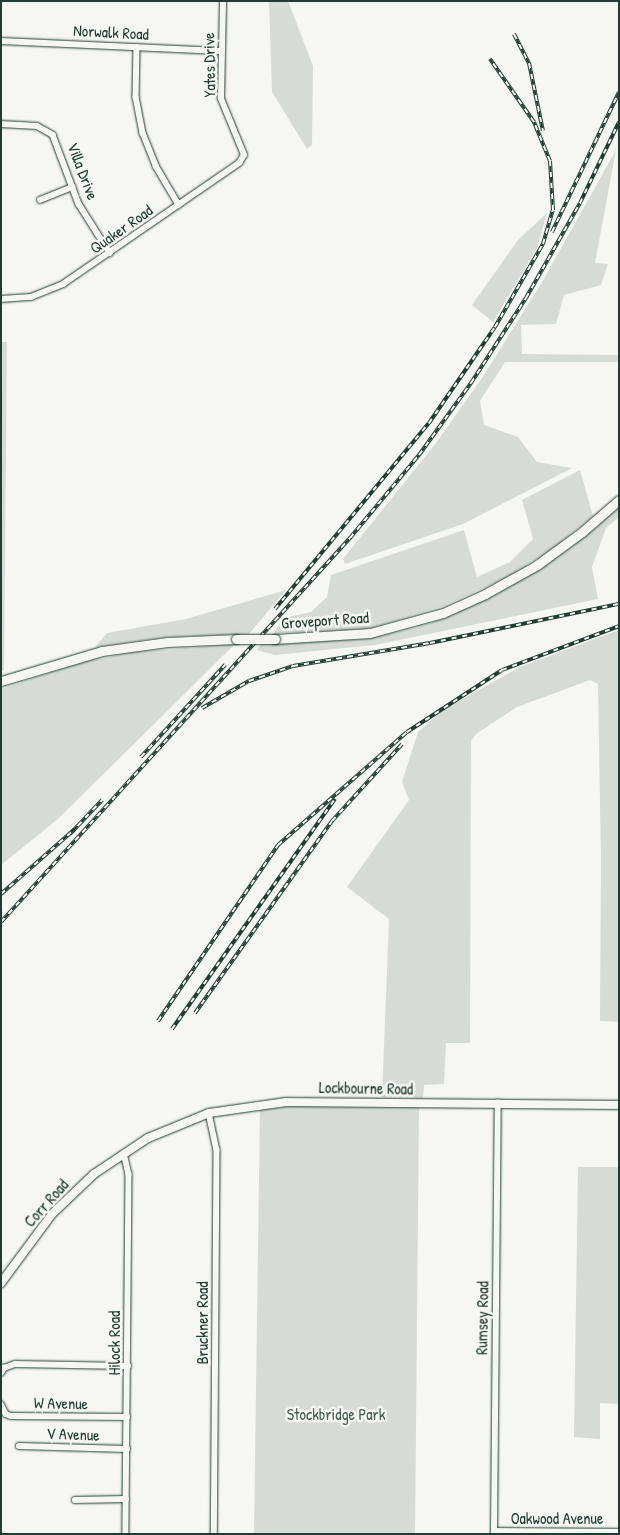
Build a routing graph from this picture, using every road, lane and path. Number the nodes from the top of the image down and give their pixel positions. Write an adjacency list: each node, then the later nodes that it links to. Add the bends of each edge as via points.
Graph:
1 (223, 1): 4 (street, Yates Drive)
2 (1, 41): 3 (street, Norwalk Road)
3 (137, 47): 4 (street, Norwalk Road); 9 (street, via 136,97 143,133 156,166)
4 (220, 51): 6 (street, Yates Drive, via 221,99)
5 (1, 124): 7 (street, Villa Drive, via 37,126 53,135)
6 (244, 155): 9 (street, Quaker Road, via 239,163)
7 (73, 187): 8 (street); 10 (street, Villa Drive, via 88,220)
8 (40, 200)
9 (179, 204): 10 (street, Quaker Road)
10 (110, 253): 11 (street, Quaker Road, via 51,290 31,297)
11 (1, 299)
12 (619, 500): 13 (main road, Groveport Road, bridge, via 537,565 443,613 370,633 167,642 102,652)
13 (1, 681)
14 (498, 1103): 15 (street, Lockbourne Road); 16 (street, Lockbourne Road, via 286,1102); 27 (street, Rumsey Road)
15 (619, 1105)
16 (209, 1113): 17 (street, Lockbourne Road, via 161,1132); 30 (street, Bruckner Road, via 217,1150)
17 (124, 1153): 18 (street, Corr Road, via 94,1174 60,1205); 19 (street, Hilock Road, via 129,1174)
18 (1, 1283)
19 (128, 1366): 20 (street, via 16,1364 4,1368); 22 (street, Hilock Road)
20 (1, 1373)
21 (1, 1404): 22 (street, W Avenue, via 6,1414 11,1416)
22 (127, 1417): 24 (street, Hilock Road)
23 (19, 1446): 24 (street, V Avenue)
24 (127, 1449): 25 (street, Hilock Road)
25 (126, 1499): 26 (street); 29 (street, Hilock Road)
26 (75, 1500)
27 (494, 1532): 28 (street, Oakwood Avenue)
28 (619, 1532)
29 (126, 1534)
30 (214, 1534)

